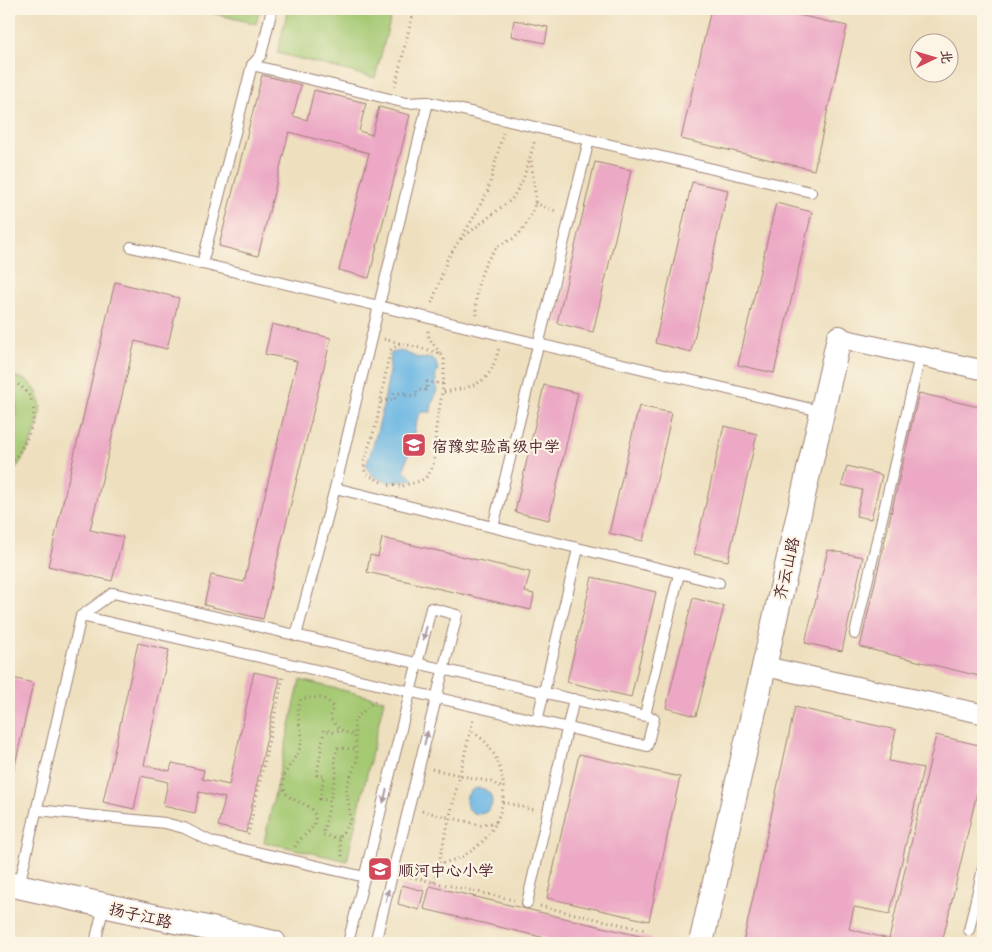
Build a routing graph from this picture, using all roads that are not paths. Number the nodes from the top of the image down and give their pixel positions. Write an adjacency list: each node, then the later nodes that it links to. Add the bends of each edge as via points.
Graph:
1 (272, 9): 2 (lane, via 260,55)
2 (252, 65): 3 (lane, via 406,103); 7 (lane)
3 (428, 102): 4 (lane); 8 (lane)
4 (589, 140): 5 (lane); 10 (lane)
5 (811, 192)
6 (130, 247): 7 (lane)
7 (202, 264): 8 (lane)
8 (379, 306): 10 (lane); 14 (lane)
9 (839, 338): 11 (street, 齐云山路); 13 (street, 齐云山路)
10 (538, 344): 13 (lane); 15 (lane)
11 (920, 356): 12 (street, 齐云山路); 20 (lane)
12 (983, 370)
13 (820, 411): 23 (street, 齐云山路)
14 (334, 488): 15 (lane); 21 (lane)
15 (493, 527): 16 (lane)
16 (578, 549): 17 (lane); 26 (lane)
17 (679, 574): 18 (lane); 30 (lane)
18 (718, 583)
19 (81, 616): 21 (lane, via 113,593); 25 (lane); 33 (lane)
20 (855, 634)
21 (296, 636): 22 (lane)
22 (418, 663): 24 (lane); 24 (lane, one-way to 22, via 458,615 431,608); 25 (lane)
23 (763, 666): 29 (street); 44 (street, 齐云山路)
24 (443, 669): 26 (lane); 27 (lane)
25 (411, 692): 27 (lane); 35 (lane, one-way to 35)
26 (544, 692): 28 (lane); 31 (lane)
27 (436, 698): 31 (lane); 43 (lane, one-way to 27)
28 (574, 700): 30 (lane); 32 (lane)
29 (983, 714)
30 (644, 716): 32 (lane, via 654,718 647,746)
31 (536, 721): 32 (lane)
32 (568, 728): 37 (lane)
33 (37, 810): 35 (lane, via 165,823 212,842); 36 (lane)
34 (983, 868): 39 (lane)
35 (365, 877): 42 (lane)
36 (14, 885): 38 (street, 扬子江路)
37 (526, 903)
38 (104, 905): 40 (lane); 41 (street, 扬子江路)
39 (968, 930)
40 (95, 943)
41 (274, 943)
42 (348, 943)
43 (375, 943)
44 (701, 943)

